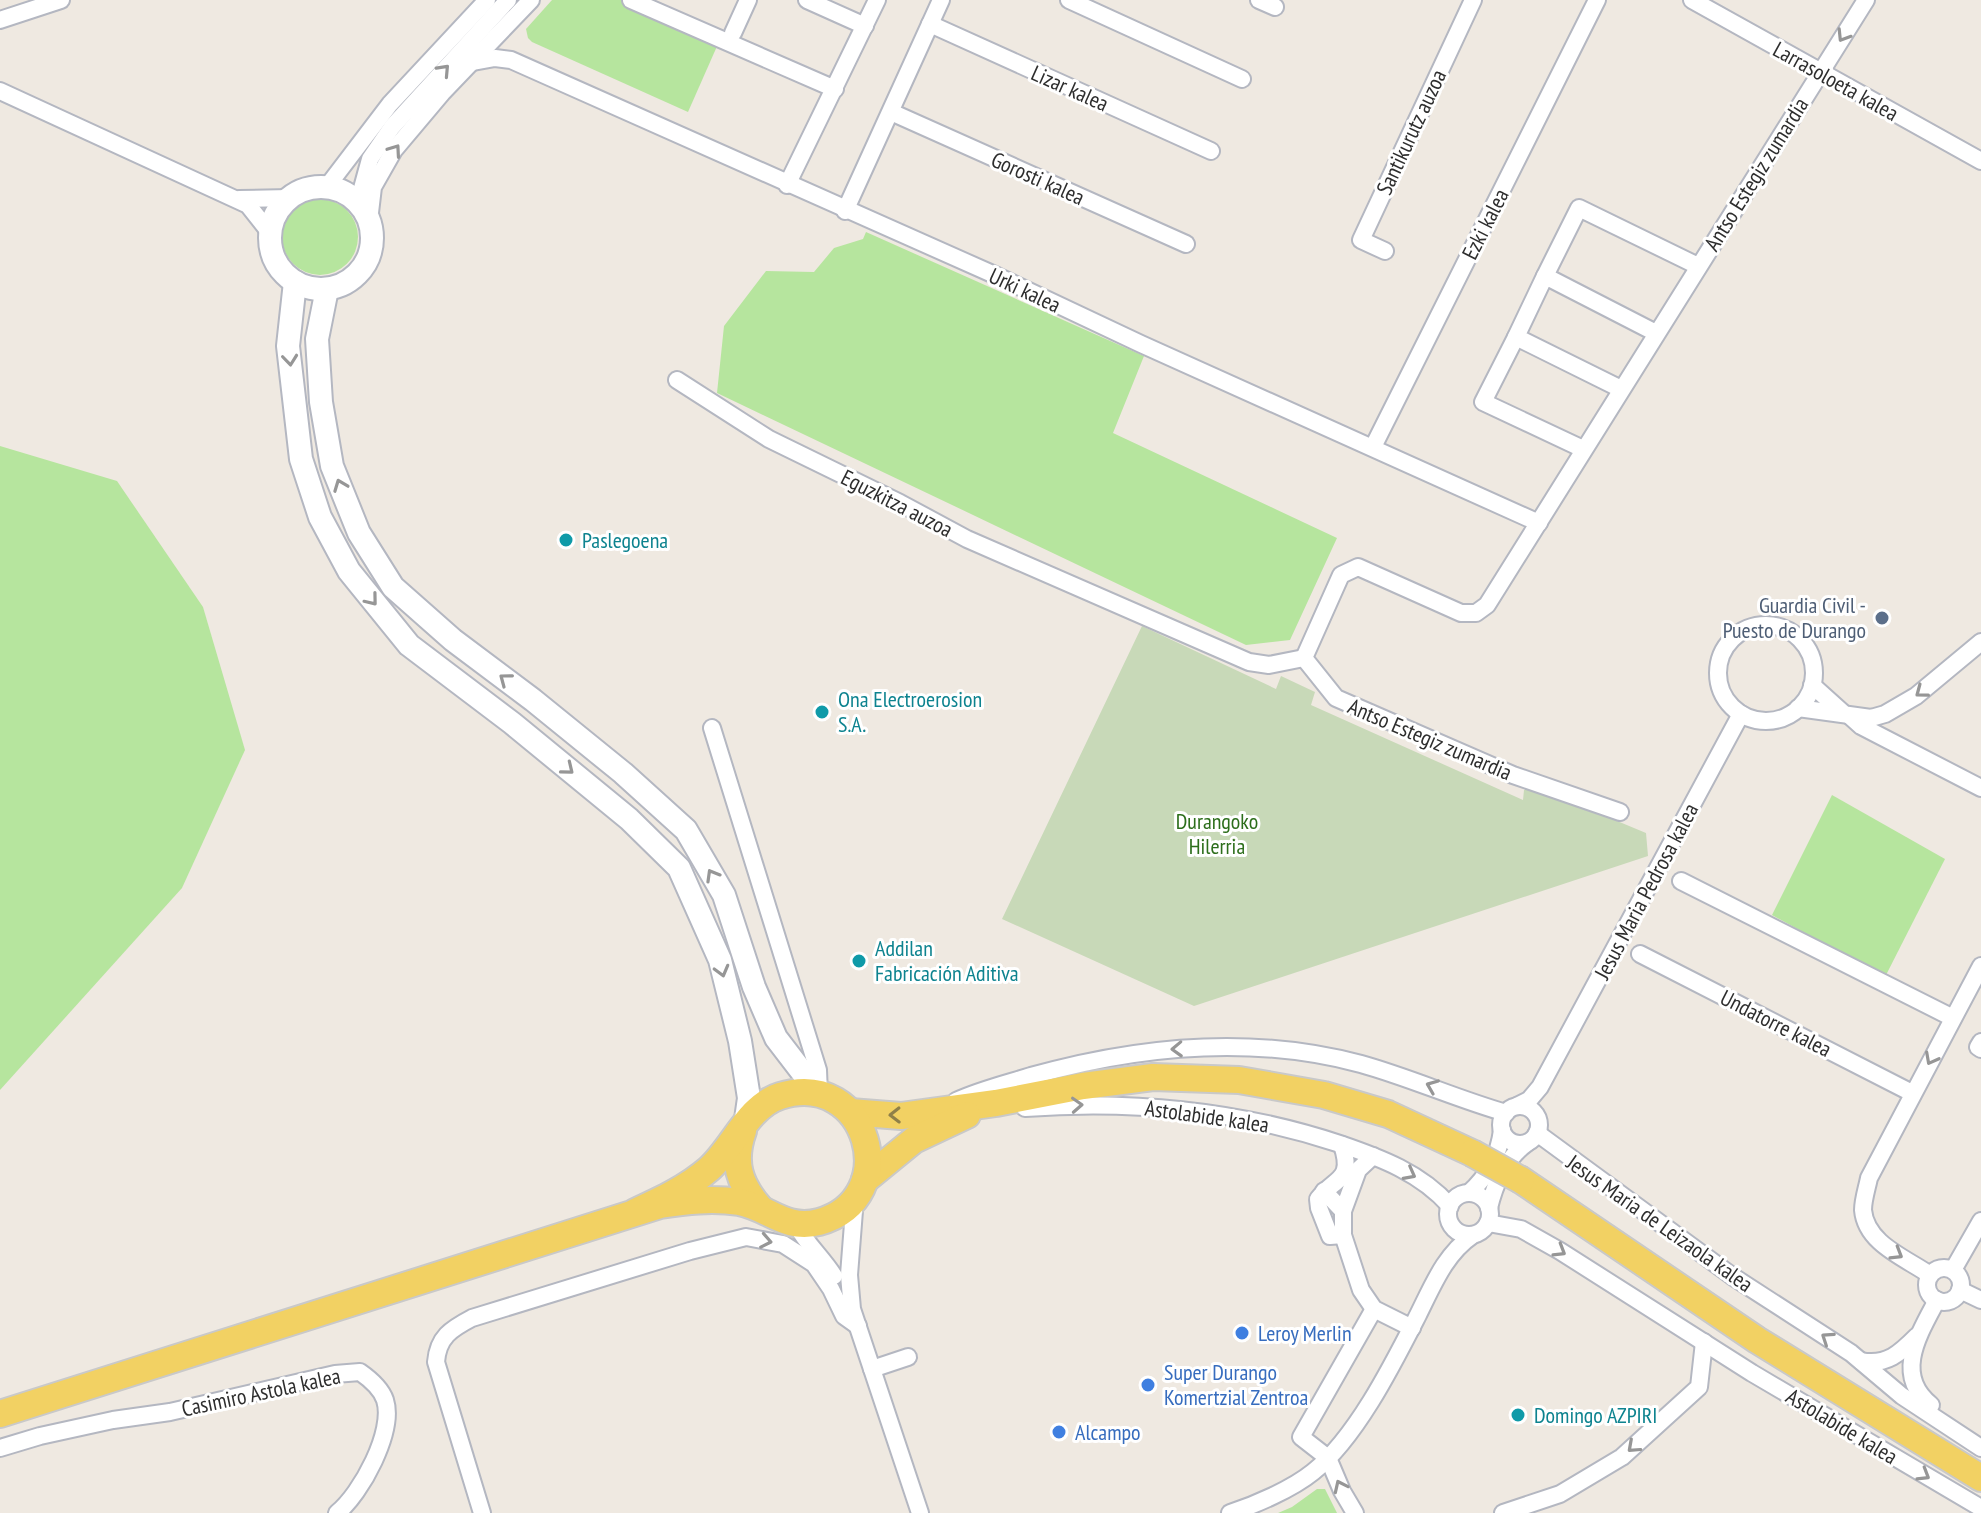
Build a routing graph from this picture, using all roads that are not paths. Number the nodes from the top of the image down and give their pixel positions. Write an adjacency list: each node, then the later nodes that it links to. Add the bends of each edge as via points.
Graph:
1 (61, 0): 15 (street)
2 (487, 0): 30 (street, via 390,104)
3 (508, 0): 34 (street, one-way to 3, via 370,159 392,127)
4 (531, 0): 18 (street)
5 (631, 0): 24 (street)
6 (748, 0): 19 (street)
7 (807, 0): 17 (street)
8 (877, 0): 17 (street)
9 (941, 0): 16 (street)
10 (1069, 0): 23 (street)
11 (1473, 0): 37 (street, Santikurutz auzoa, via 1361,240)
12 (1597, 0): 46 (street, Ezki kalea)
13 (1866, 0): 22 (street, Antso Estegiz zumardia, one-way to 22)
14 (1695, 1): 22 (street, Larrasoloeta kalea)
15 (0, 20)
16 (930, 24): 26 (street); 27 (street, Lizar kalea)
17 (865, 26): 24 (street)
18 (503, 30): 20 (street); 21 (street)
19 (733, 33)
20 (511, 60): 21 (street); 29 (street, Urki kalea)
21 (473, 62): 34 (street, one-way to 21, via 394,150)
22 (1821, 72): 28 (street, Larrasoloeta kalea); 38 (street, Antso Estegiz zumardia)
23 (1242, 79)
24 (835, 89): 29 (street)
25 (0, 91): 32 (street)
26 (891, 112): 33 (street); 36 (street, Gorosti kalea)
27 (1211, 151)
28 (1981, 161)
29 (787, 185): 33 (street, Urki kalea)
30 (326, 188): 31 (main road); 34 (main road, via 338,190)
31 (290, 198): 32 (street); 35 (main road)
32 (238, 199): 35 (street)
33 (845, 211): 46 (street, Urki kalea)
34 (363, 212): 41 (main road, via 372,243 364,265 349,281)
35 (271, 234): 40 (main road, via 279,266)
36 (1186, 244)
37 (1385, 251)
38 (1698, 266): 39 (street, Antso Estegiz zumardia, via 1579,208); 42 (street, Antso Estegiz zumardia)
39 (1545, 276): 42 (street); 43 (street, Antso Estegiz zumardia)
40 (295, 282): 41 (main road); 70 (main road, one-way to 70, via 288,346 301,459 320,517 349,571 409,645 629,819 679,868 720,960 749,1098)
41 (327, 289): 66 (main road, one-way to 41, via 776,1038 724,895 686,830 393,587 359,533 332,466 321,402 317,339)
42 (1656, 333): 45 (street, Antso Estegiz zumardia)
43 (1516, 337): 45 (street); 47 (street, Antso Estegiz zumardia, via 1483,402)
44 (677, 380): 50 (street, Eguzkitza auzoa, via 769,439 967,539 1127,610 1249,662 1269,665)
45 (1621, 389): 47 (street, Antso Estegiz zumardia)
46 (1373, 447): 48 (street, Urki kalea)
47 (1583, 449): 48 (street, Antso Estegiz zumardia)
48 (1539, 523): 50 (street, Antso Estegiz zumardia, via 1487,605 1476,613 1461,613 1358,567 1341,575)
49 (1981, 642): 54 (street, one-way to 54, via 1892,711 1871,718)
50 (1304, 658): 57 (street, Antso Estegiz zumardia, via 1336,698 1513,775)
51 (1812, 685): 52 (street); 53 (street, via 1814,670 1803,642 1777,626 1748,628 1725,647 1719,661 1721,691); 54 (street)
52 (1798, 708): 53 (street, via 1771,721); 54 (street)
53 (1741, 714): 64 (street, Jesus Maria Pedrosa kalea)
54 (1846, 714): 56 (street)
55 (712, 728): 66 (street, via 818,1070)
56 (1981, 788)
57 (1620, 812)
58 (1681, 881): 61 (street)
59 (1640, 954): 65 (street, Undatorre kalea)
60 (1981, 966): 61 (street)
61 (1953, 1018): 65 (street, one-way to 65)
62 (1981, 1042): 63 (street)
63 (1981, 1049)
64 (1551, 1067): 67 (street, via 1537,1092); 72 (street, via 1540,1090)
65 (1912, 1093): 89 (street, one-way to 89, via 1869,1178 1863,1210 1869,1228 1886,1248)
66 (819, 1094): 68 (main road); 70 (main road, via 776,1097)
67 (1511, 1110): 69 (street, one-way to 69, via 1358,1063 1234,1047 1155,1050 1100,1059 978,1091); 71 (street, via 1502,1118); 72 (street, via 1529,1109)
68 (850, 1112): 69 (main road, one-way to 68); 75 (main road, via 867,1144 869,1162)
69 (941, 1118): 73 (street, Astolabide kalea, one-way to 73, via 1096,1104 1175,1108 1241,1117); 75 (main road); 106 (main road, bridge, via 1083,1086 1153,1077 1239,1080 1324,1095 1388,1114 1521,1180 1768,1348)
70 (745, 1126): 78 (main road, via 737,1148 738,1170 745,1191); 80 (main road, via 708,1170)
71 (1502, 1130): 72 (street, via 1515,1143); 77 (street, via 1500,1149)
72 (1534, 1132): 82 (street, via 1513,1153 1494,1188); 100 (street, Jesus Maria de Leizaola kalea, one-way to 72, via 1732,1276)
73 (1342, 1145): 74 (street, Astolabide kalea); 76 (street, via 1346,1167)
74 (1373, 1156): 79 (street, via 1358,1170); 81 (street, Astolabide kalea, one-way to 81, via 1417,1176)
75 (860, 1189): 84 (main road, via 839,1213); 93 (street, via 849,1275)
76 (1324, 1191): 79 (street); 85 (street, via 1319,1208 1330,1236)
77 (1469, 1193): 81 (street, via 1458,1197); 82 (street, via 1481,1197)
78 (760, 1208): 80 (main road, via 710,1200); 84 (main road)
79 (1343, 1211): 85 (street)
80 (635, 1212): 102 (main road)
81 (1450, 1213): 86 (street, via 1460,1233); 87 (street)
82 (1489, 1216): 86 (street); 98 (street, Astolabide kalea, one-way to 98, via 1534,1236)
83 (1981, 1221): 88 (street)
84 (796, 1224): 93 (street)
85 (1343, 1235): 94 (street, via 1361,1290)
86 (1473, 1235): 87 (street)
87 (1445, 1262): 96 (street)
88 (1953, 1270): 89 (street, via 1945,1267); 90 (street)
89 (1930, 1275): 91 (street, via 1928,1289)
90 (1960, 1290): 91 (street, via 1951,1300); 92 (street)
91 (1937, 1300): 97 (street)
92 (1981, 1300)
93 (852, 1309): 95 (street)
94 (1374, 1309): 96 (street); 105 (street, via 1301,1437)
95 (858, 1326): 101 (street); 109 (street, one-way to 95, via 436,1362 440,1342 472,1318 746,1237 783,1244 814,1264 844,1316)
96 (1412, 1328): 105 (street, via 1353,1430)
97 (1918, 1335): 100 (street, via 1896,1357); 104 (street, via 1910,1374 1914,1390)
98 (1704, 1342): 107 (street, Astolabide kalea, one-way to 107); 113 (street, one-way to 113, via 1699,1387 1622,1457 1560,1494)
99 (908, 1357): 101 (street)
100 (1861, 1361): 104 (street, Jesus Maria de Leizaola kalea, via 1902,1396)
101 (872, 1369): 110 (street)
102 (0, 1414)
103 (0, 1448): 108 (street, Casimiro Astola kalea, via 113,1420 360,1372 385,1399 387,1417 383,1441 358,1488)
104 (1980, 1448)
105 (1328, 1458): 111 (street, via 1311,1473); 112 (street, one-way to 105)
106 (1981, 1478)
107 (1981, 1508)
108 (337, 1513)
109 (482, 1513)
110 (920, 1513)
111 (1230, 1513)
112 (1355, 1513)
113 (1503, 1513)

